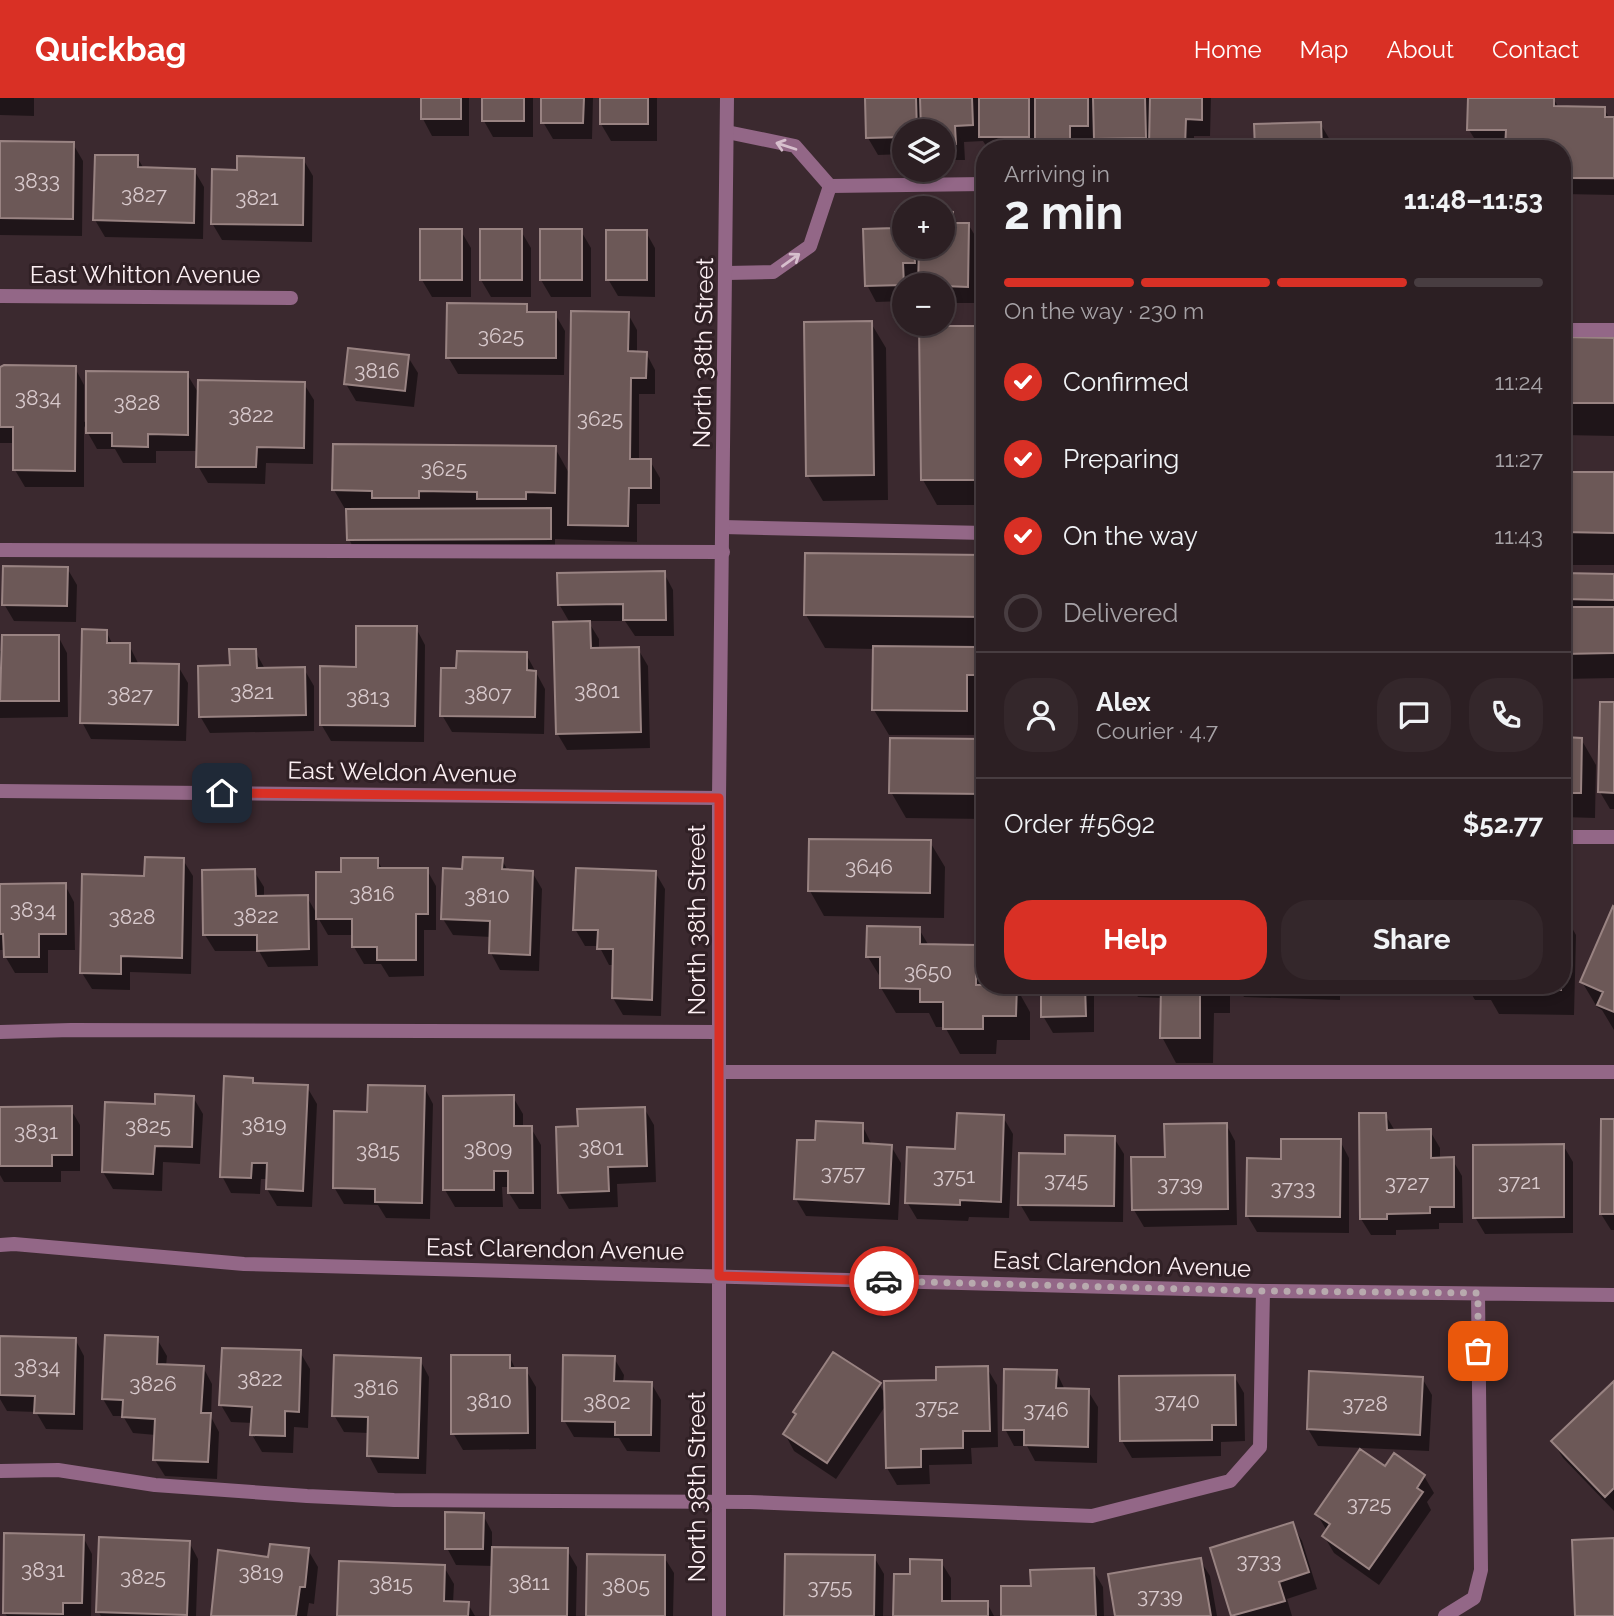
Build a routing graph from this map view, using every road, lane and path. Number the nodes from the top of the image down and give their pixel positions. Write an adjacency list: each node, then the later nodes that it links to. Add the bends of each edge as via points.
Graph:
1 (727, 98): 2 (street, North 38th Street)
2 (727, 132): 4 (street, one-way to 2, via 795,146); 5 (street, North 38th Street)
3 (976, 184): 4 (street)
4 (830, 186): 5 (street, one-way to 4, via 773,272 810,246)
5 (727, 273): 10 (street, North 38th Street)
6 (0, 296): 7 (street, East Whitton Avenue)
7 (290, 298)
8 (1571, 330): 9 (street)
9 (1614, 330)
10 (723, 527): 11 (street); 13 (street, North 38th Street)
11 (976, 533)
12 (0, 550): 13 (street)
13 (723, 552): 15 (street, North 38th Street)
14 (0, 791): 15 (street, East Weldon Avenue)
15 (719, 798): 19 (street, North 38th Street)
16 (1571, 837): 17 (street)
17 (1614, 837)
18 (0, 1032): 19 (street)
19 (719, 1032): 20 (street, North 38th Street)
20 (719, 1072): 21 (street); 23 (street, North 38th Street)
21 (1614, 1072)
22 (0, 1245): 23 (street, East Clarendon Avenue, via 244,1264)
23 (719, 1276): 24 (street, East Clarendon Avenue); 28 (street, North 38th Street)
24 (1263, 1291): 25 (street, East Clarendon Avenue); 28 (street, via 1260,1447 1230,1481 1092,1516)
25 (1478, 1293): 26 (street, East Clarendon Avenue); 30 (street, via 1481,1570 1474,1598)
26 (1614, 1294)
27 (0, 1471): 28 (street, via 58,1470 155,1485 394,1500)
28 (719, 1502): 29 (street, North 38th Street)
29 (719, 1616)
30 (1445, 1616)

